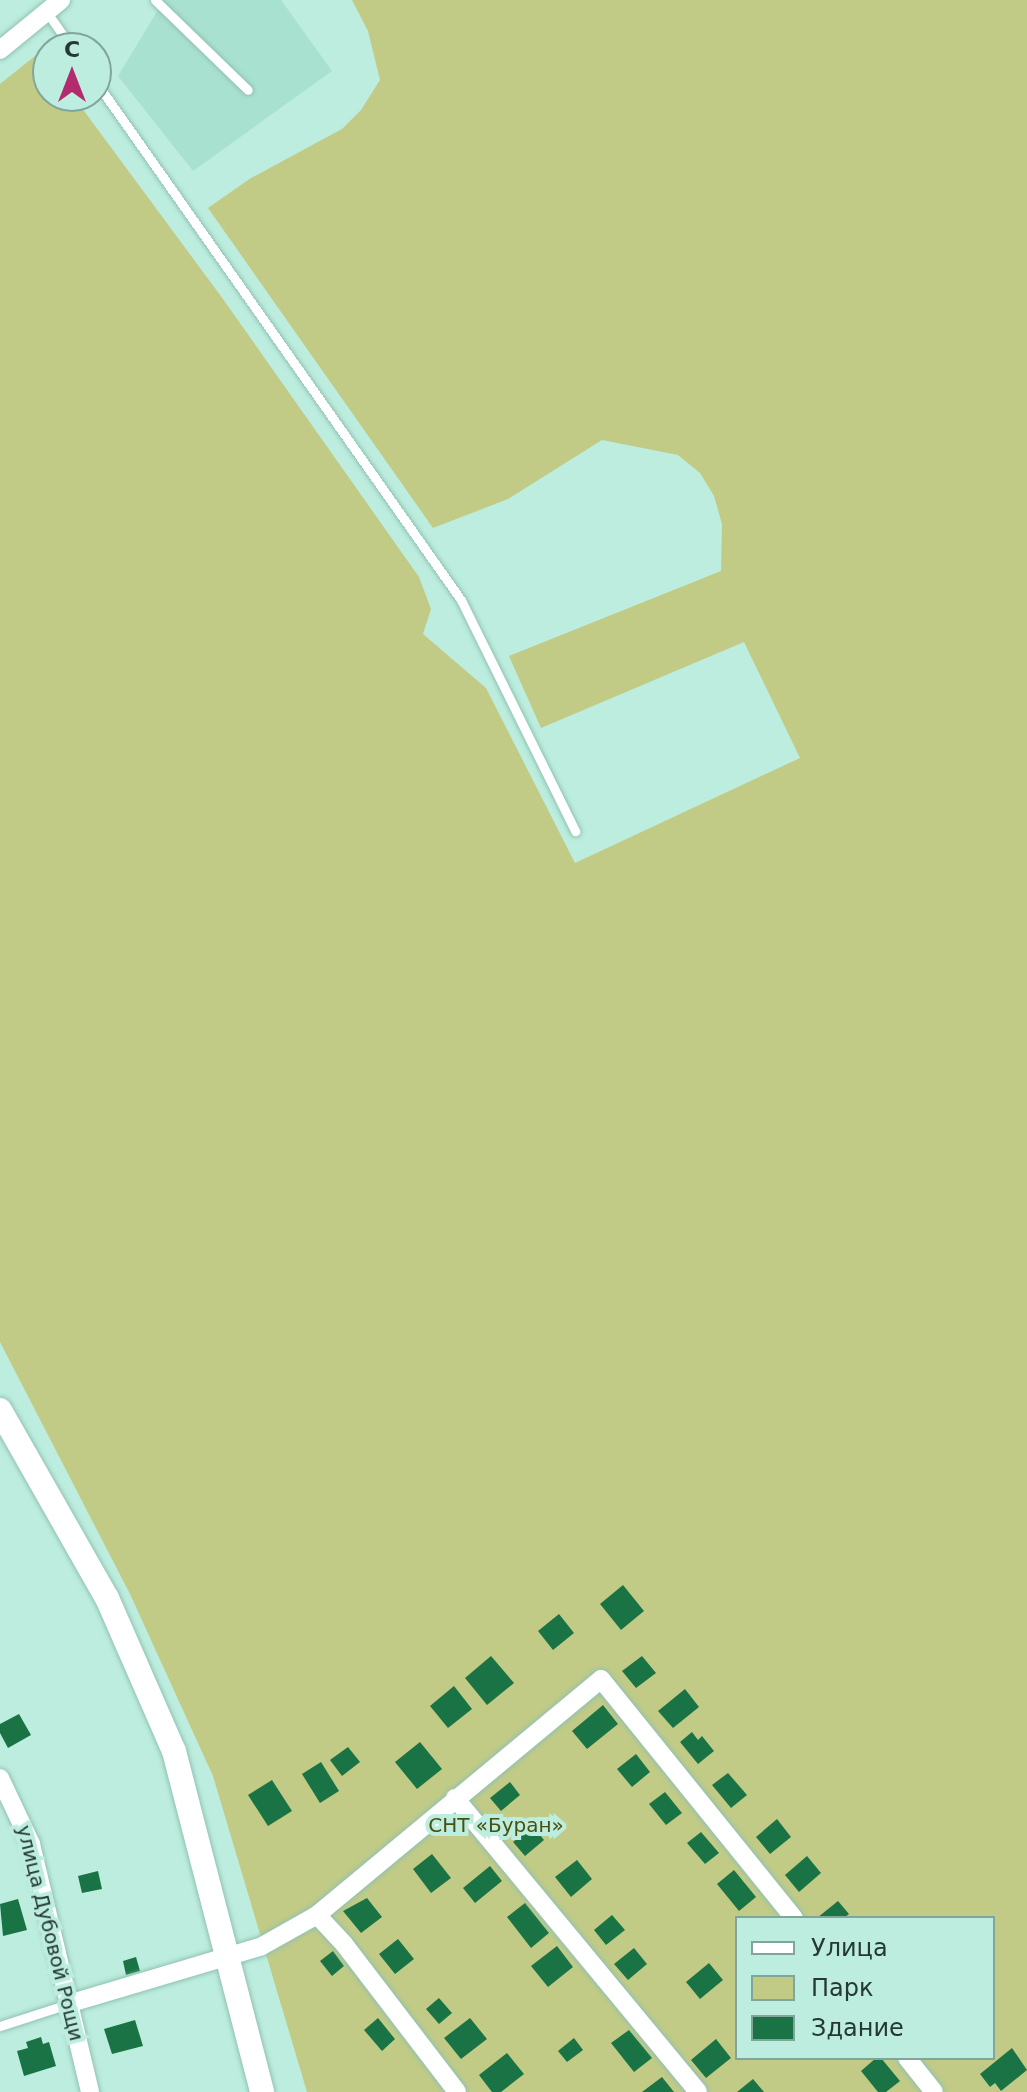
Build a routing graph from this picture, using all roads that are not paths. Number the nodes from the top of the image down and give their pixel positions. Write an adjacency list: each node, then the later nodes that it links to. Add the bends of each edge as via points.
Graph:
1 (155, 0): 5 (lane)
2 (54, 6): 3 (lane); 4 (street)
3 (65, 32)
4 (0, 50)
5 (248, 90)
6 (112, 105): 7 (lane, via 461,600)
7 (575, 831)
8 (0, 1410): 13 (street, via 140,1666 174,1751)
9 (0, 1778): 14 (street, улица Дубовой Рощи, via 31,1844)
10 (455, 1798): 11 (street); 12 (street, via 601,1679); 20 (street)
11 (317, 1915): 13 (street, via 262,1946); 19 (street)
12 (792, 1916)
13 (226, 1955): 14 (street); 18 (street)
14 (68, 2004): 15 (lane); 17 (street, улица Дубовой Рощи)
15 (0, 2026)
16 (909, 2060): 21 (street)
17 (90, 2092)
18 (262, 2092)
19 (457, 2092)
20 (698, 2092)
21 (934, 2092)

